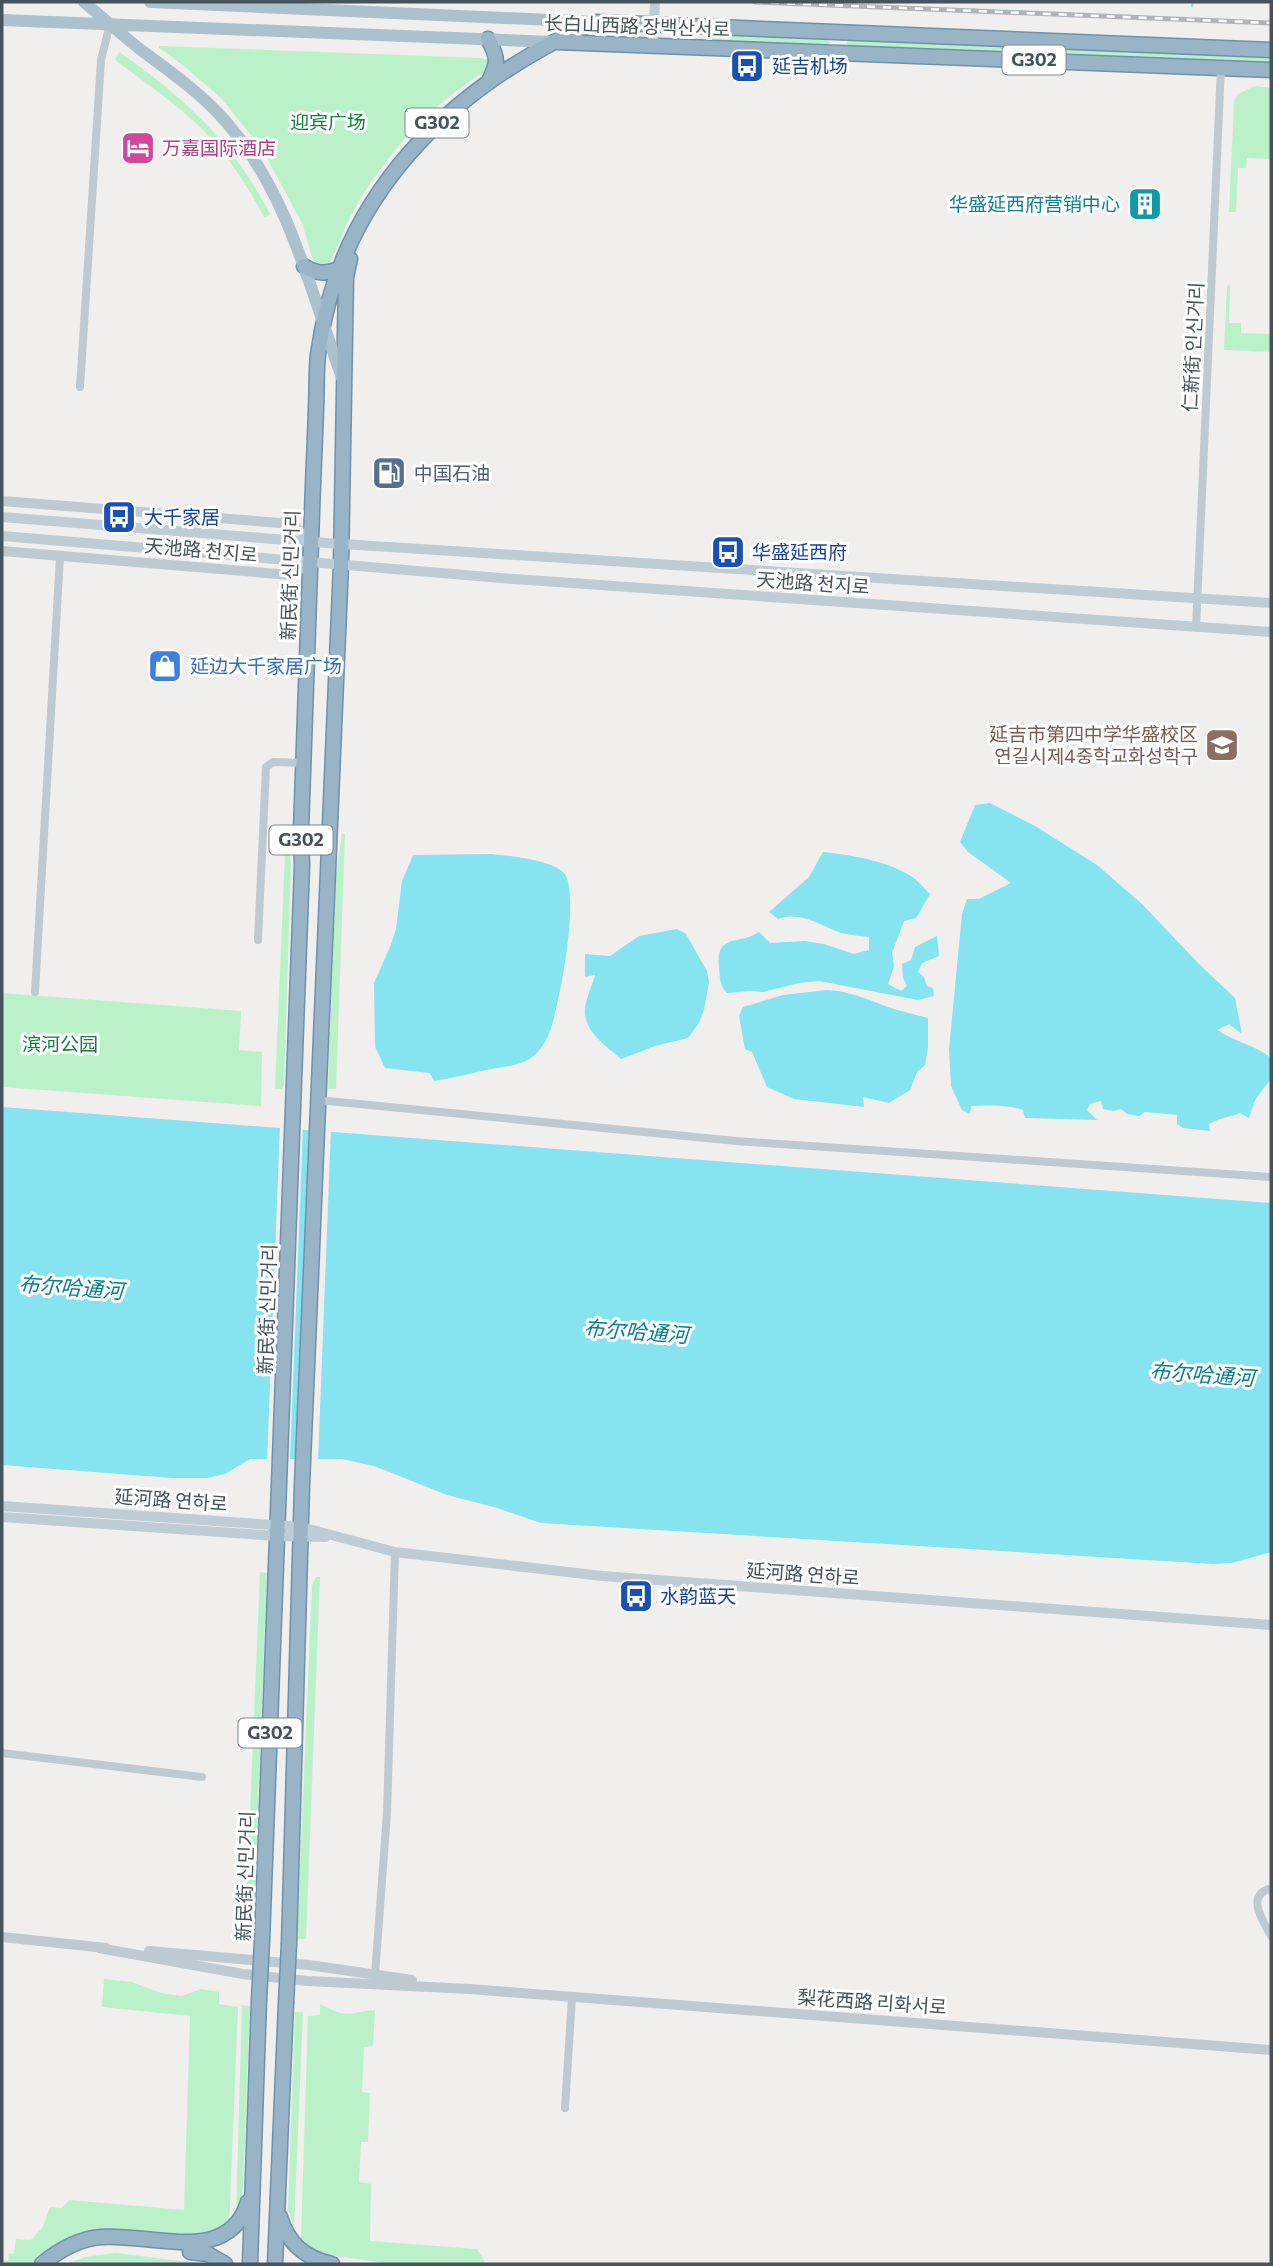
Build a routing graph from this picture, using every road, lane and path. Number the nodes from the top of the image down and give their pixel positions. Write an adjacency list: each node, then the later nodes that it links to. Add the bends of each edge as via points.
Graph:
1 (84, 2): 6 (main road, 新民街 신민거리)
2 (150, 2): 5 (main road, 长白山西路 장백산서로)
3 (655, 2): 7 (street)
4 (2, 20): 6 (main road, 长白山西路 장백산서로)
5 (596, 22): 7 (highway, 长白山西路 장백산서로 / G302); 9 (highway, 新民街 신민거리 / G302)
6 (110, 24): 8 (main road, 长白山西路 장백산서로); 16 (main road, 新民街 신민거리, via 191,86 233,130 279,202); 22 (street, via 100,60)
7 (654, 25): 10 (street); 11 (highway, 长白山西路 장백산서로 / G302)
8 (488, 39): 9 (main road, 长白山西路 장백산서로); 14 (highway, via 497,62)
9 (552, 42): 10 (highway, 长白山西路 장백산서로 / G302); 14 (highway, 新民街 신민거리 / G302)
10 (653, 46): 12 (highway, 长白山西路 장백산서로 / G302)
11 (1271, 50)
12 (1221, 67): 13 (highway, 长白山西路 장백산서로 / G302); 32 (street, 仁新街 인신거리)
13 (1271, 70)
14 (488, 83): 15 (highway, 新民街 신민거리 / G302, via 438,122 402,159)
15 (355, 237): 17 (highway, 新民街 신민거리 / G302); 21 (highway, 新民街 신민거리 / G302, via 346,277)
16 (304, 266): 17 (highway, via 318,273); 18 (main road, 新民街 신민거리)
17 (339, 269): 19 (highway, 新民街 신민거리 / G302)
18 (311, 290): 19 (main road, 新民街 신민거리); 20 (main road, 新民街 신민거리)
19 (323, 327): 20 (highway, 新民街 신민거리 / G302); 21 (main road, 新民街 신민거리)
20 (318, 356): 26 (highway, 新民街 신민거리 / G302)
21 (343, 381): 27 (highway, 新民街 신민거리 / G302)
22 (80, 387)
23 (2, 500): 26 (street, 天池路 천지로, via 293,524)
24 (2, 517): 26 (main road, 天池路 천지로)
25 (2, 536): 30 (main road, 天池路 천지로)
26 (311, 542): 27 (main road, 天池路 천지로); 30 (highway, 新民街 신민거리 / G302)
27 (341, 543): 31 (highway, 新民街 신민거리 / G302); 32 (main road, 天池路 천지로)
28 (2, 551): 29 (street, 天池路 천지로)
29 (60, 556): 30 (street, 天池路 천지로, via 292,575); 38 (street)
30 (310, 562): 31 (main road, 天池路 천지로); 36 (highway, 新民街 신민거리 / G302)
31 (341, 564): 34 (main road, 天池路 천지로); 40 (highway, 新民街 신민거리 / G302)
32 (1198, 598): 33 (main road, 天池路 천지로); 34 (street, 仁新街 인신거리)
33 (1271, 603)
34 (1196, 628): 35 (main road, 天池路 천지로)
35 (1271, 632)
36 (303, 763): 37 (street, via 266,766); 39 (highway, 新民街 신민거리 / G302)
37 (258, 940)
38 (35, 992)
39 (294, 1092): 40 (highway); 44 (highway, 新民街 신민거리 / G302)
40 (318, 1097): 41 (street, via 736,1141); 45 (highway, 新民街 신민거리 / G302)
41 (1271, 1177)
42 (2, 1506): 44 (main road, 延河路 연하로)
43 (2, 1517): 44 (main road, 延河路 연하로)
44 (277, 1530): 45 (main road, 延河路 연하로); 59 (highway, 新民街 신민거리 / G302, bridge)
45 (300, 1532): 46 (main road, 延河路 연하로, via 336,1536); 60 (highway, 新民街 신민거리 / G302, bridge)
46 (395, 1552): 47 (main road, 延河路 연하로, via 602,1576); 54 (street, via 387,1813)
47 (1271, 1625)
48 (2, 1753): 49 (street)
49 (202, 1777)
50 (1271, 1891): 51 (street, via 1262,1892 1257,1905)
51 (1271, 1936)
52 (2, 1937): 53 (street, 梨花西路 리화서로)
53 (99, 1948): 54 (street, 梨花西路 리화서로, via 243,1958); 55 (street, 梨花西路 리화서로, via 243,1974)
54 (375, 1975): 55 (street, 梨花西路 리화서로)
55 (469, 1989): 56 (street, 梨花西路 리화서로)
56 (572, 1997): 57 (street, 梨花西路 리화서로); 58 (street)
57 (1271, 2050)
58 (565, 2108)
59 (253, 2181): 61 (highway, via 240,2224 222,2239 195,2246 99,2237 69,2246); 64 (highway, 新民街 신민거리 / G302)
60 (277, 2208): 65 (highway, 新民街 신민거리 / G302); 66 (highway, via 284,2231 298,2248)
61 (42, 2264)
62 (53, 2264): 63 (highway, via 106,2244 208,2254)
63 (225, 2264)
64 (250, 2264)
65 (275, 2264)
66 (332, 2264)

